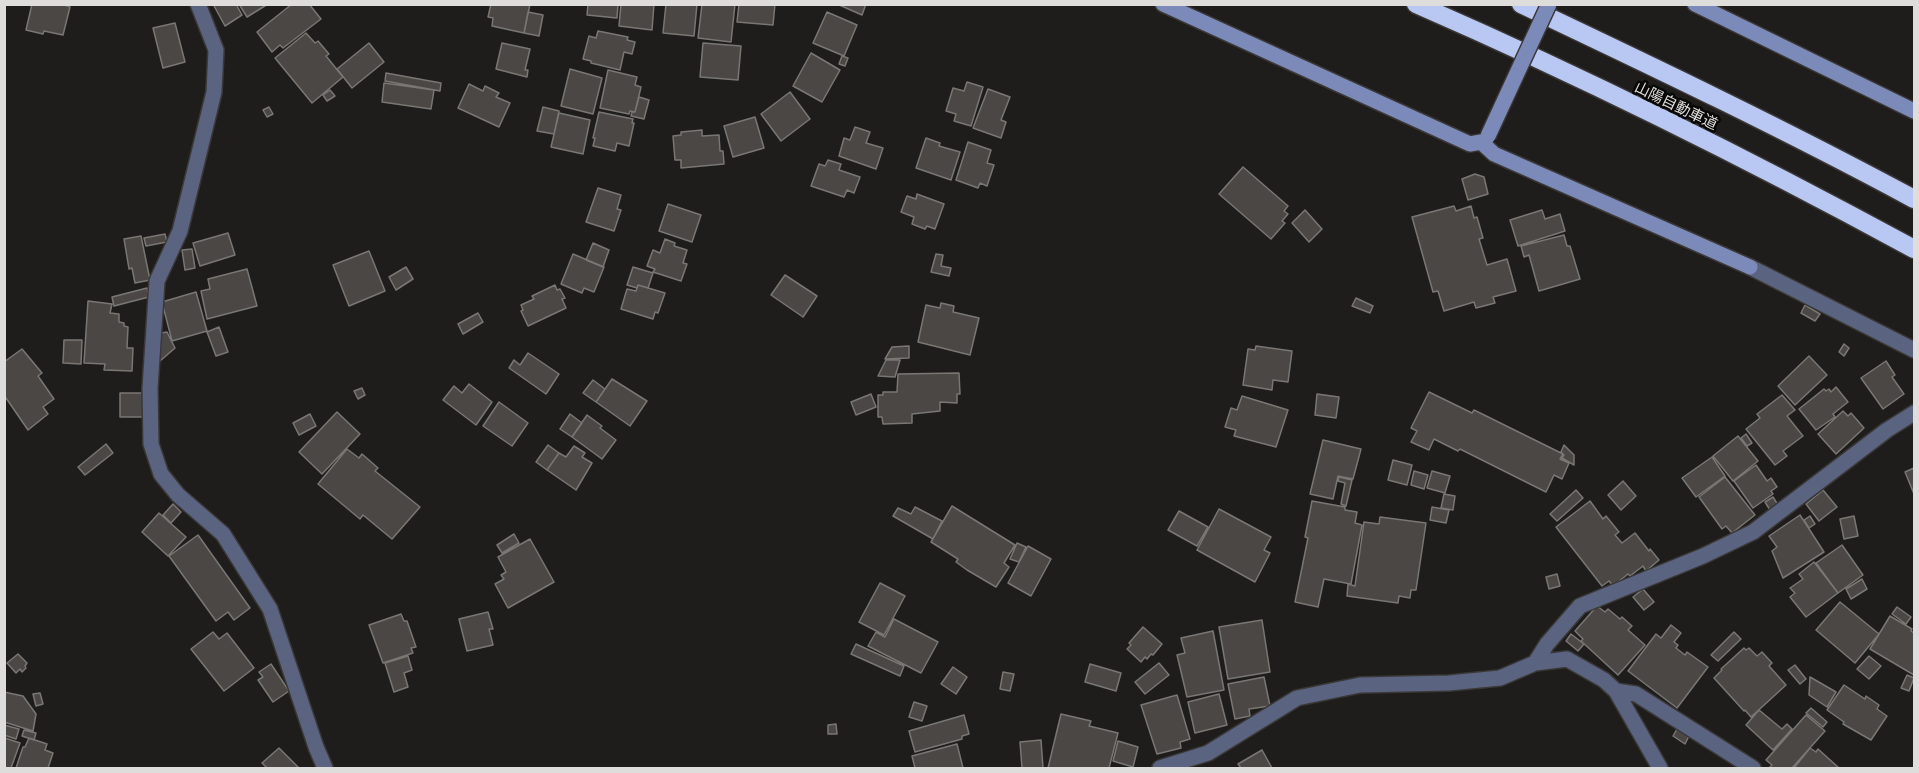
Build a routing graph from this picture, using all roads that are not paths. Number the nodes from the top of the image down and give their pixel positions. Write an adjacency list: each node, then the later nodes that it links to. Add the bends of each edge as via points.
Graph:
1 (198, 4): 15 (street, via 216,50 214,93 180,231 157,281 150,387 151,444 161,474 178,495 223,534 270,609)
2 (1163, 4): 8 (street, via 1470,144)
3 (1416, 4): 10 (highway, 山陽自動車道, via 1648,112)
4 (1521, 4): 9 (highway, 山陽自動車道, via 1667,73)
5 (1549, 4): 8 (street, bridge)
6 (1695, 4): 7 (street)
7 (1914, 111)
8 (1484, 139): 11 (street, via 1494,154 1750,267)
9 (1914, 199)
10 (1914, 249)
11 (1914, 351)
12 (1914, 413): 13 (street, via 1754,532 1580,606)
13 (1535, 663): 14 (street, via 1567,659 1604,680); 16 (street, via 1500,678 1360,685 1298,698 1208,753)
14 (1616, 692): 17 (street); 18 (street, via 1636,694)
15 (325, 768)
16 (1160, 768)
17 (1660, 768)
18 (1753, 768)

